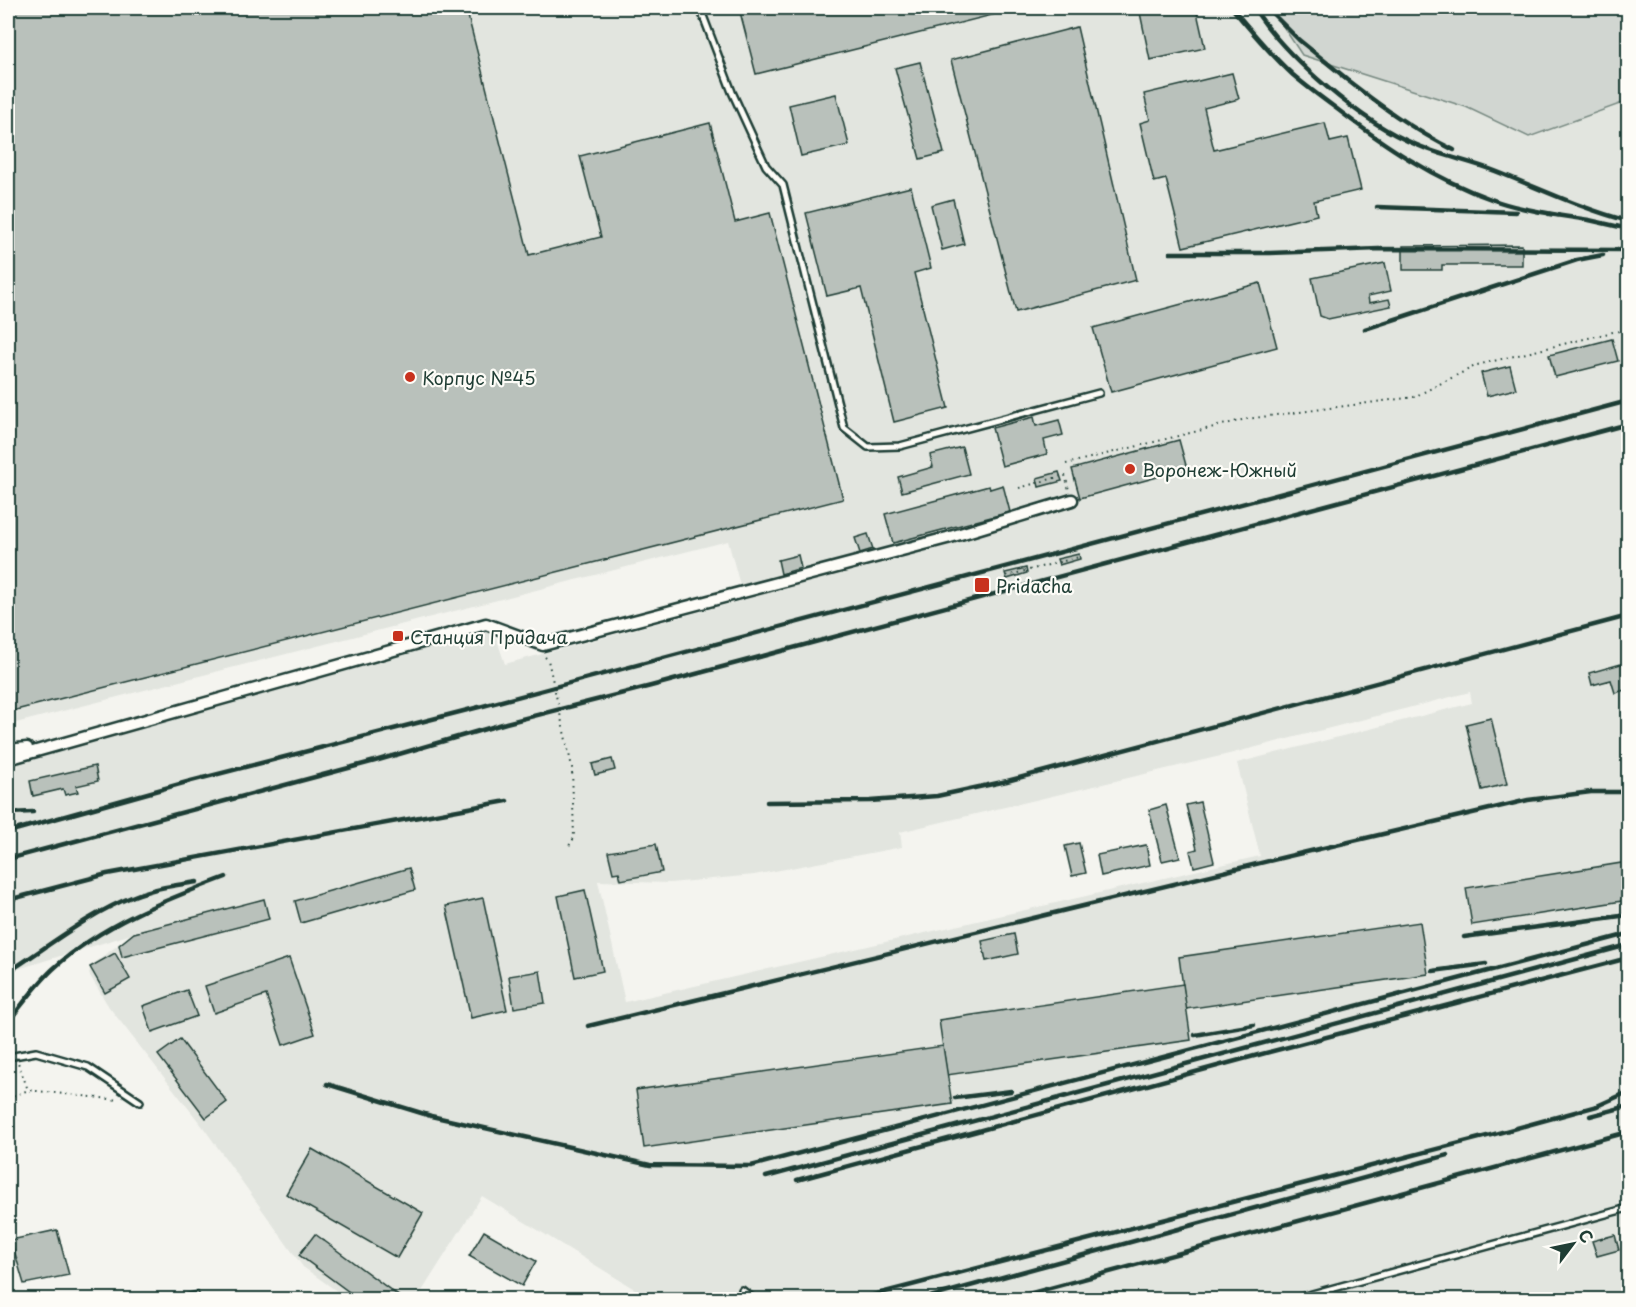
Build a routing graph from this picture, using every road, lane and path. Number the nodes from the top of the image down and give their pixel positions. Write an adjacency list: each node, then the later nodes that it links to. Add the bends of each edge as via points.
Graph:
1 (700, 8): 3 (lane, via 766,166 783,185 844,428 868,447 900,446)
2 (1629, 334): 4 (path, via 1617,331 1477,365 1414,397 1246,419)
3 (1099, 393)
4 (1066, 464)
5 (1019, 488): 6 (path, via 1065,475)
6 (1072, 500): 10 (street, via 947,538 543,645 486,624)
7 (1079, 557): 8 (path)
8 (1006, 576)
9 (548, 660): 13 (path, via 572,767 574,838)
10 (48, 746): 11 (street); 12 (street)
11 (8, 750)
12 (8, 759)
13 (567, 849)
14 (8, 1035): 16 (path, bridge)
15 (8, 1057): 18 (lane, via 36,1052 88,1067)
16 (28, 1090): 17 (path); 18 (path)
17 (8, 1099)
18 (140, 1102)
19 (1629, 1208): 22 (lane)
20 (742, 1290): 21 (lane)
21 (755, 1299)
22 (1290, 1299)

